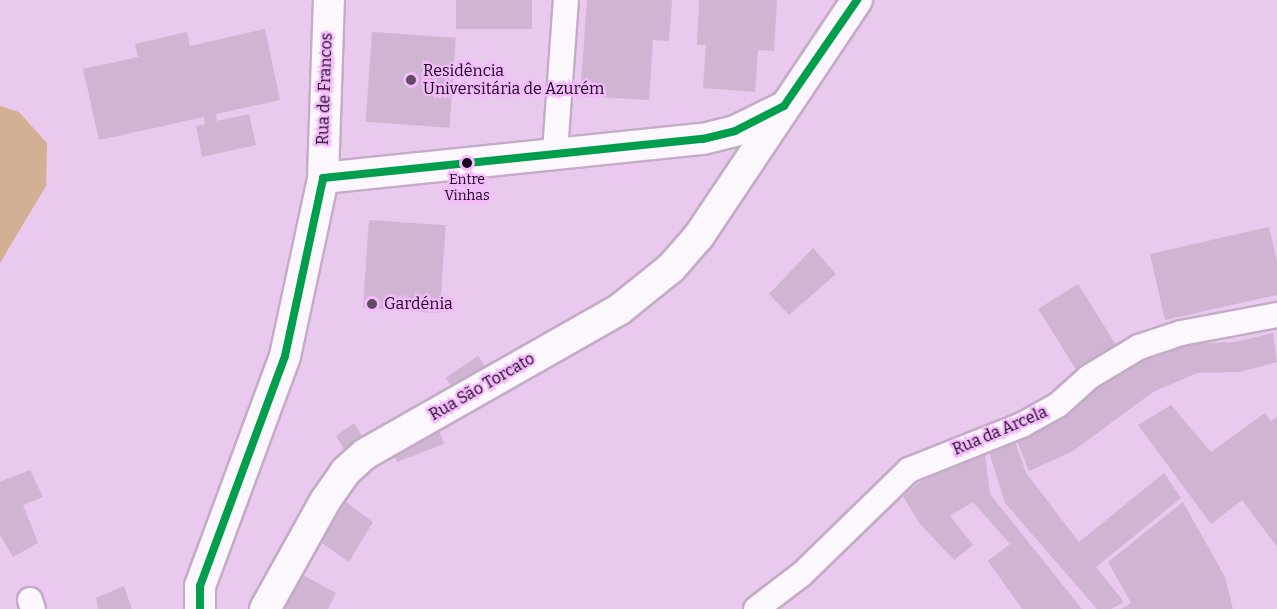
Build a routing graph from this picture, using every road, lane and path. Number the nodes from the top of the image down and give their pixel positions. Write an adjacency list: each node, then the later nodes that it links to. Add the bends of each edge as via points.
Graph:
1 (329, 0): 7 (street, Rua de Francos)
2 (566, 0): 6 (street)
3 (857, 0): 4 (street, Rua São Torcato)
4 (784, 106): 5 (street, via 735,131); 8 (street, Rua São Torcato)
5 (702, 139): 6 (street); 8 (street, via 715,149 727,170)
6 (555, 152): 7 (street)
7 (323, 178): 10 (street, Rua de Francos, via 285,356 200,586)
8 (728, 189): 11 (street, Rua São Torcato, via 699,236 648,289 620,309 364,454 345,472)
9 (1277, 315): 12 (street, Rua da Arcela, via 1181,333 1139,347 1089,377 1058,405 1022,425 909,470 802,574)
10 (200, 609)
11 (265, 609)
12 (756, 609)

